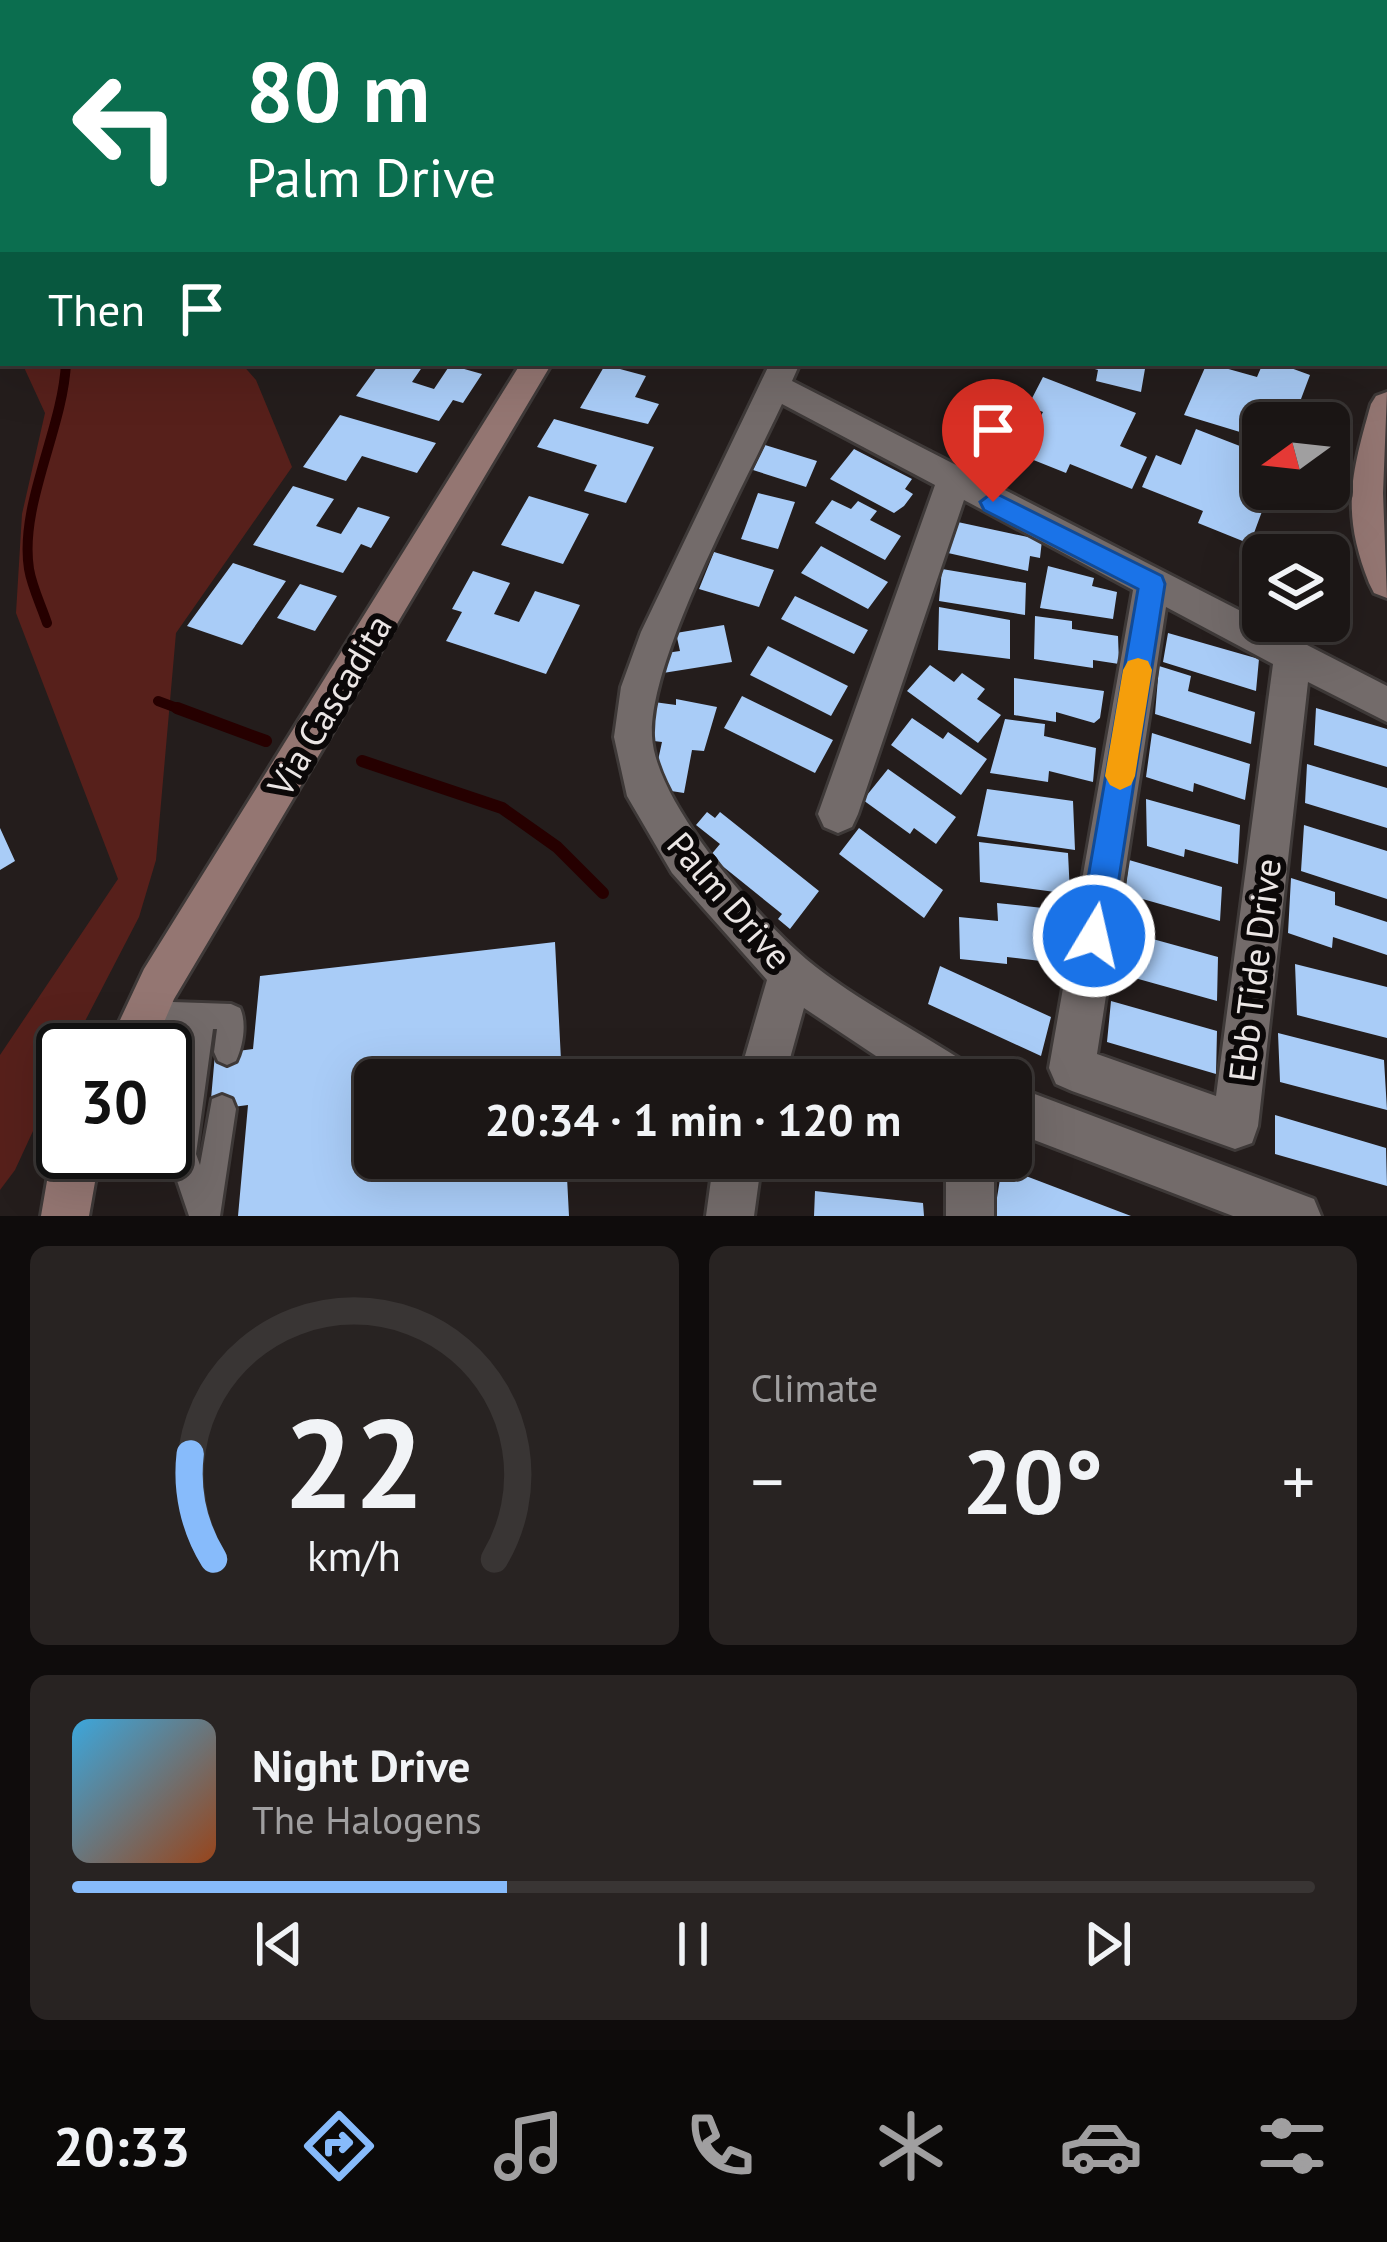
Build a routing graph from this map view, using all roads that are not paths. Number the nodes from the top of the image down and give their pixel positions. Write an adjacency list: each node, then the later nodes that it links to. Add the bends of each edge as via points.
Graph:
1 (535, 366): 11 (street, Via Cascadita)
2 (779, 374): 4 (street, Palm Drive); 10 (street, Palm Drive, via 659,632 633,737 646,796 687,859)
3 (1386, 409): 5 (street, via 1362,505)
4 (953, 482): 6 (street, Palm Drive); 9 (street)
5 (1387, 583)
6 (1152, 584): 7 (street, Palm Drive); 7 (street, Ebb Tide Drive, via 1072,1068 1235,1126)
7 (1292, 656): 8 (street, Palm Drive)
8 (1387, 705)
9 (838, 814)
10 (791, 974): 15 (street); 16 (street, Palm Drive)
11 (145, 1014): 12 (lane); 13 (street, Via Cascadita)
12 (202, 1017): 14 (lane, via 231,1017); 23 (lane, via 182,1154)
13 (141, 1023)
14 (227, 1052)
15 (767, 1059)
16 (920, 1059)
17 (222, 1108): 23 (lane)
18 (1032, 1116): 26 (street)
19 (71, 1179): 22 (street)
20 (735, 1179): 24 (street)
21 (970, 1179): 25 (street)
22 (64, 1216)
23 (204, 1216)
24 (730, 1216)
25 (970, 1216)
26 (1297, 1216)

